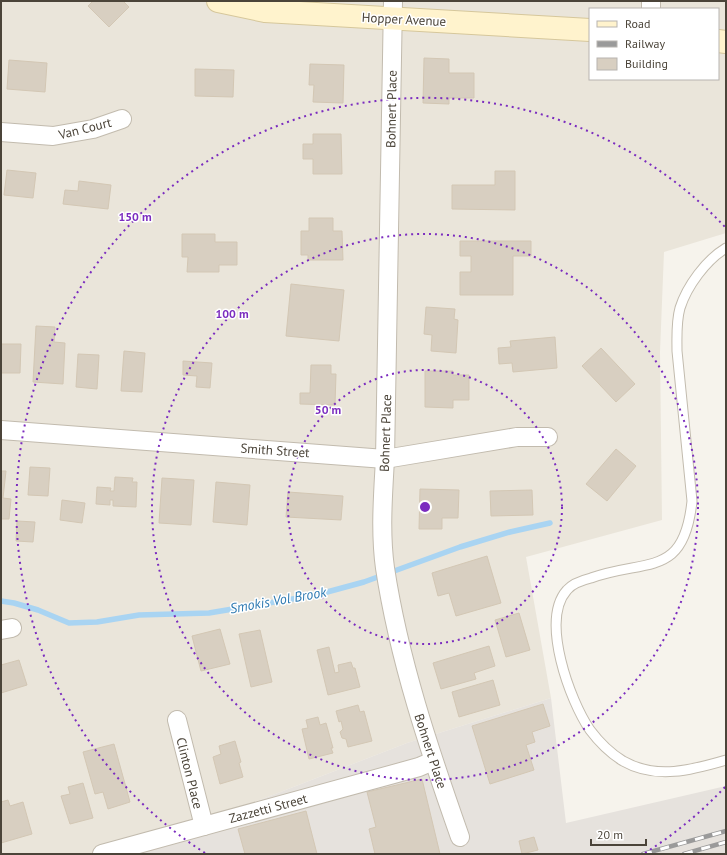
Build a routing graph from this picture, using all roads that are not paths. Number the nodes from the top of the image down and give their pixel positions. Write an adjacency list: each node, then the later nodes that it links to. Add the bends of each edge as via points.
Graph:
1 (218, 1): 2 (street, Hopper Avenue, via 265,11)
2 (393, 10): 3 (street, Hopper Avenue); 9 (street, Bohnert Place)
3 (589, 30)
4 (122, 119): 5 (street, Van Court, via 93,129 53,136)
5 (1, 132)
6 (726, 248): 11 (lane, via 696,276 680,308 676,328 692,501 685,535 676,551 664,559 648,565 600,574 567,590 560,602 556,619 557,643 571,692 582,717 604,747 641,770 679,771)
7 (1, 430): 9 (street, Smith Street)
8 (548, 436): 9 (street, Smith Street, via 517,437)
9 (385, 459): 12 (street, Bohnert Place, via 381,516 386,574 395,629)
10 (177, 720): 13 (street, Clinton Place)
11 (726, 760)
12 (434, 761): 13 (street, Zazzetti Street); 14 (street, Bohnert Place)
13 (204, 826): 15 (street, Zazzetti Street)
14 (460, 837)
15 (102, 854)

